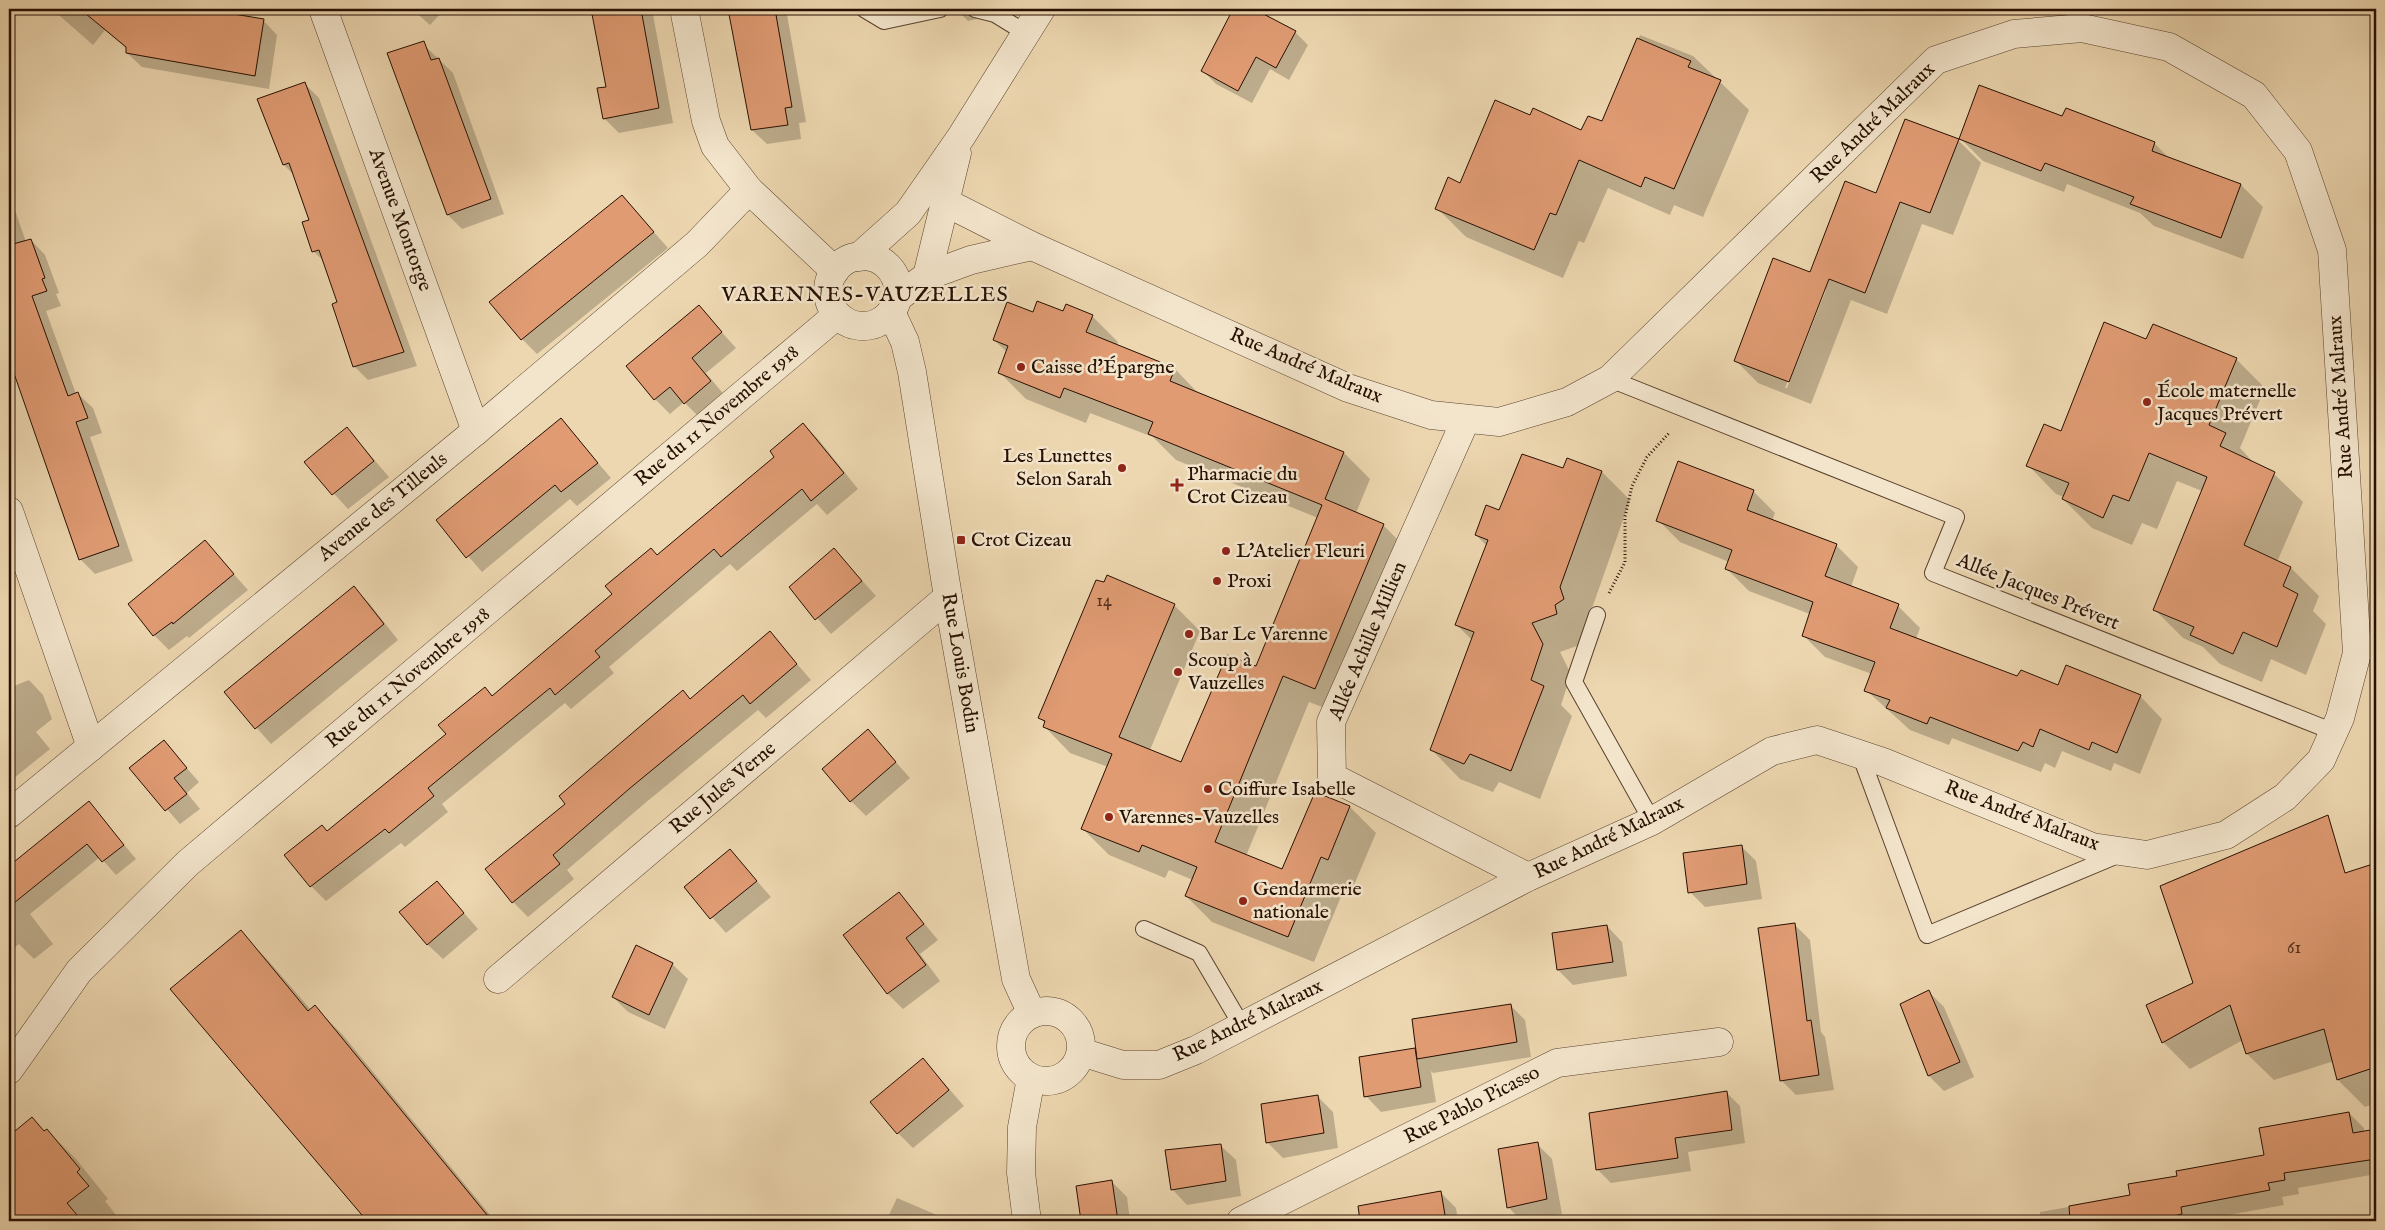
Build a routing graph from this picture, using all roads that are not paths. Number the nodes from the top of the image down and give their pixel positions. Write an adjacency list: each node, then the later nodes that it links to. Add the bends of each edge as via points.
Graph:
1 (323, 9): 19 (street, Avenue Montorge)
2 (684, 9): 9 (street, via 706,121 715,146)
3 (864, 9): 4 (lane, via 884,21)
4 (940, 9)
5 (975, 9): 7 (lane, via 995,14)
6 (1041, 9): 7 (street)
7 (1026, 33): 8 (street)
8 (961, 136): 10 (street); 12 (street, via 908,213)
9 (750, 190): 13 (street); 19 (street, Avenue des Tilleuls, via 697,244)
10 (945, 202): 11 (street, Rue André Malraux); 14 (street)
11 (1032, 246): 14 (street, via 970,260); 18 (street, Rue André Malraux, via 1348,388 1431,415)
12 (859, 257): 13 (street, via 850,259); 15 (street, via 870,257 888,268 896,282)
13 (835, 271): 16 (street, via 829,281 828,293)
14 (927, 276): 15 (street)
15 (894, 305): 16 (street, via 882,321 870,325 859,326); 21 (street, Rue Louis Bodin, via 912,372)
16 (838, 315): 36 (street, Rue du 11 Novembre 1918, via 188,864 79,971)
17 (1610, 379): 18 (street, Rue André Malraux, via 1567,402 1499,422); 23 (lane, Allée Jacques Prévert, via 1956,517 1933,573); 23 (street, Rue André Malraux, via 1936,60 2014,34 2082,28 2169,46 2254,95 2298,151 2332,250 2357,653)
18 (1466, 419): 29 (street, Allée Achille Millien, via 1331,722 1332,777)
19 (476, 430): 24 (street, Avenue des Tilleuls)
20 (9, 511): 24 (street)
21 (948, 597): 31 (street, Rue Jules Verne); 32 (street, Rue Louis Bodin, via 1016,979)
22 (1597, 615): 27 (lane, via 1574,682)
23 (2334, 732): 28 (street, Rue André Malraux, via 2321,760 2285,797 2226,835 2148,856)
24 (91, 747): 26 (street, Avenue des Tilleuls)
25 (1860, 754): 27 (street, Rue André Malraux, via 1817,740 1772,751); 28 (street, Rue André Malraux, via 2092,847); 28 (lane, via 1926,935)
26 (9, 814)
27 (1652, 821): 29 (street, Rue André Malraux)
28 (2125, 852)
29 (1528, 877): 33 (street, Rue André Malraux)
30 (1144, 929): 33 (lane, via 1200,953)
31 (498, 979)
32 (1032, 1014): 35 (street, via 1054,1012 1072,1022 1078,1031); 37 (street, via 1015,1029 1011,1046 1014,1063)
33 (1242, 1026): 35 (street, Rue André Malraux, via 1158,1065 1124,1065)
34 (1719, 1042): 39 (street, Rue Pablo Picasso, via 1557,1062)
35 (1081, 1052): 37 (street, via 1071,1071 1063,1078 1041,1081)
36 (9, 1070)
37 (1031, 1078): 38 (street, via 1022,1127 1021,1173)
38 (1027, 1221)
39 (1240, 1221)

